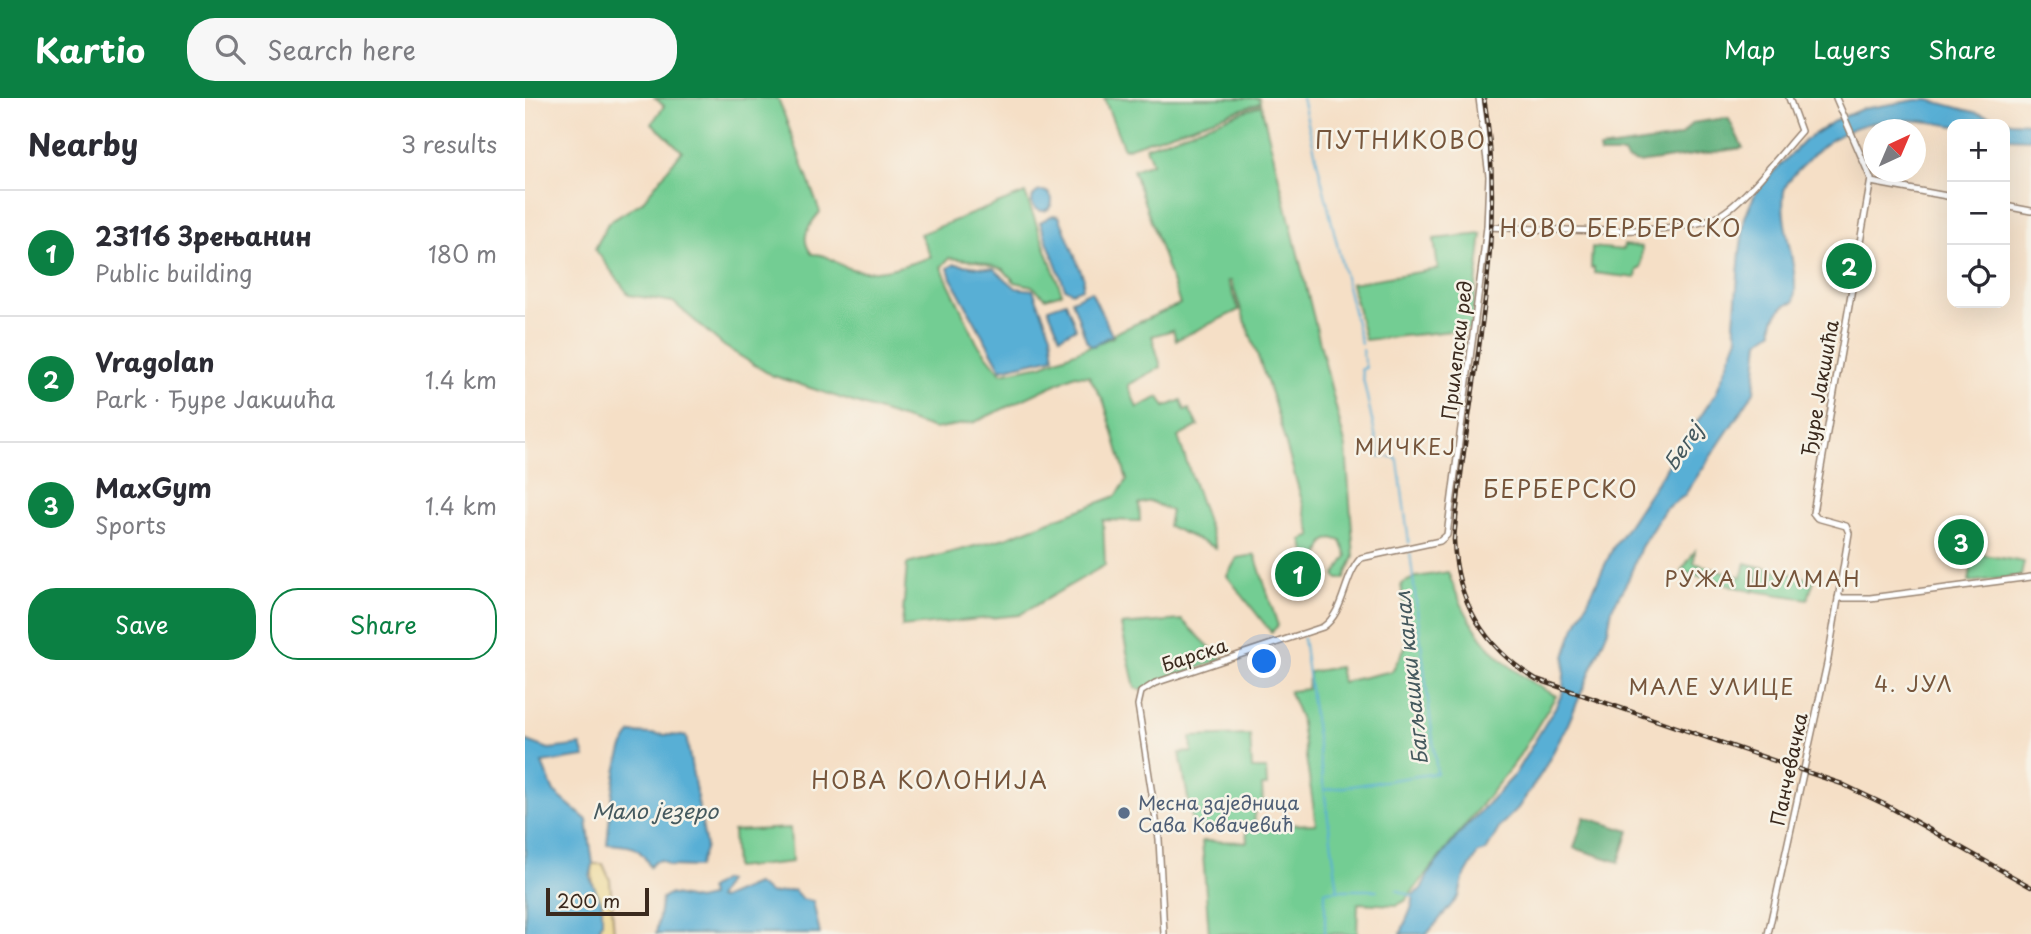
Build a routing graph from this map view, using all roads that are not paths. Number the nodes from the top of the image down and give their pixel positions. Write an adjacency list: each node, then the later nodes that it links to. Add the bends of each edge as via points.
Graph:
1 (1479, 98): 9 (street, Прилепски ред, via 1489,182)
2 (1789, 98): 9 (street, via 1802,128 1735,203 1716,217 1687,225 1603,230)
3 (1836, 98): 4 (street)
4 (1863, 161)
5 (1871, 182): 6 (street); 10 (street, Ђуре Јакшића, via 1814,516)
6 (1947, 196)
7 (2010, 207): 8 (street)
8 (2031, 211)
9 (1486, 230): 13 (street, Прилепски ред, via 1448,531 1444,539 1361,558)
10 (1848, 527): 12 (street, Панчевачка)
11 (2031, 577): 12 (street)
12 (1838, 598): 15 (street, Панчевачка)
13 (1333, 616): 14 (street, Барска, via 1321,628 1155,683 1141,692 1138,704 1159,839)
14 (1164, 934)
15 (1768, 934)

